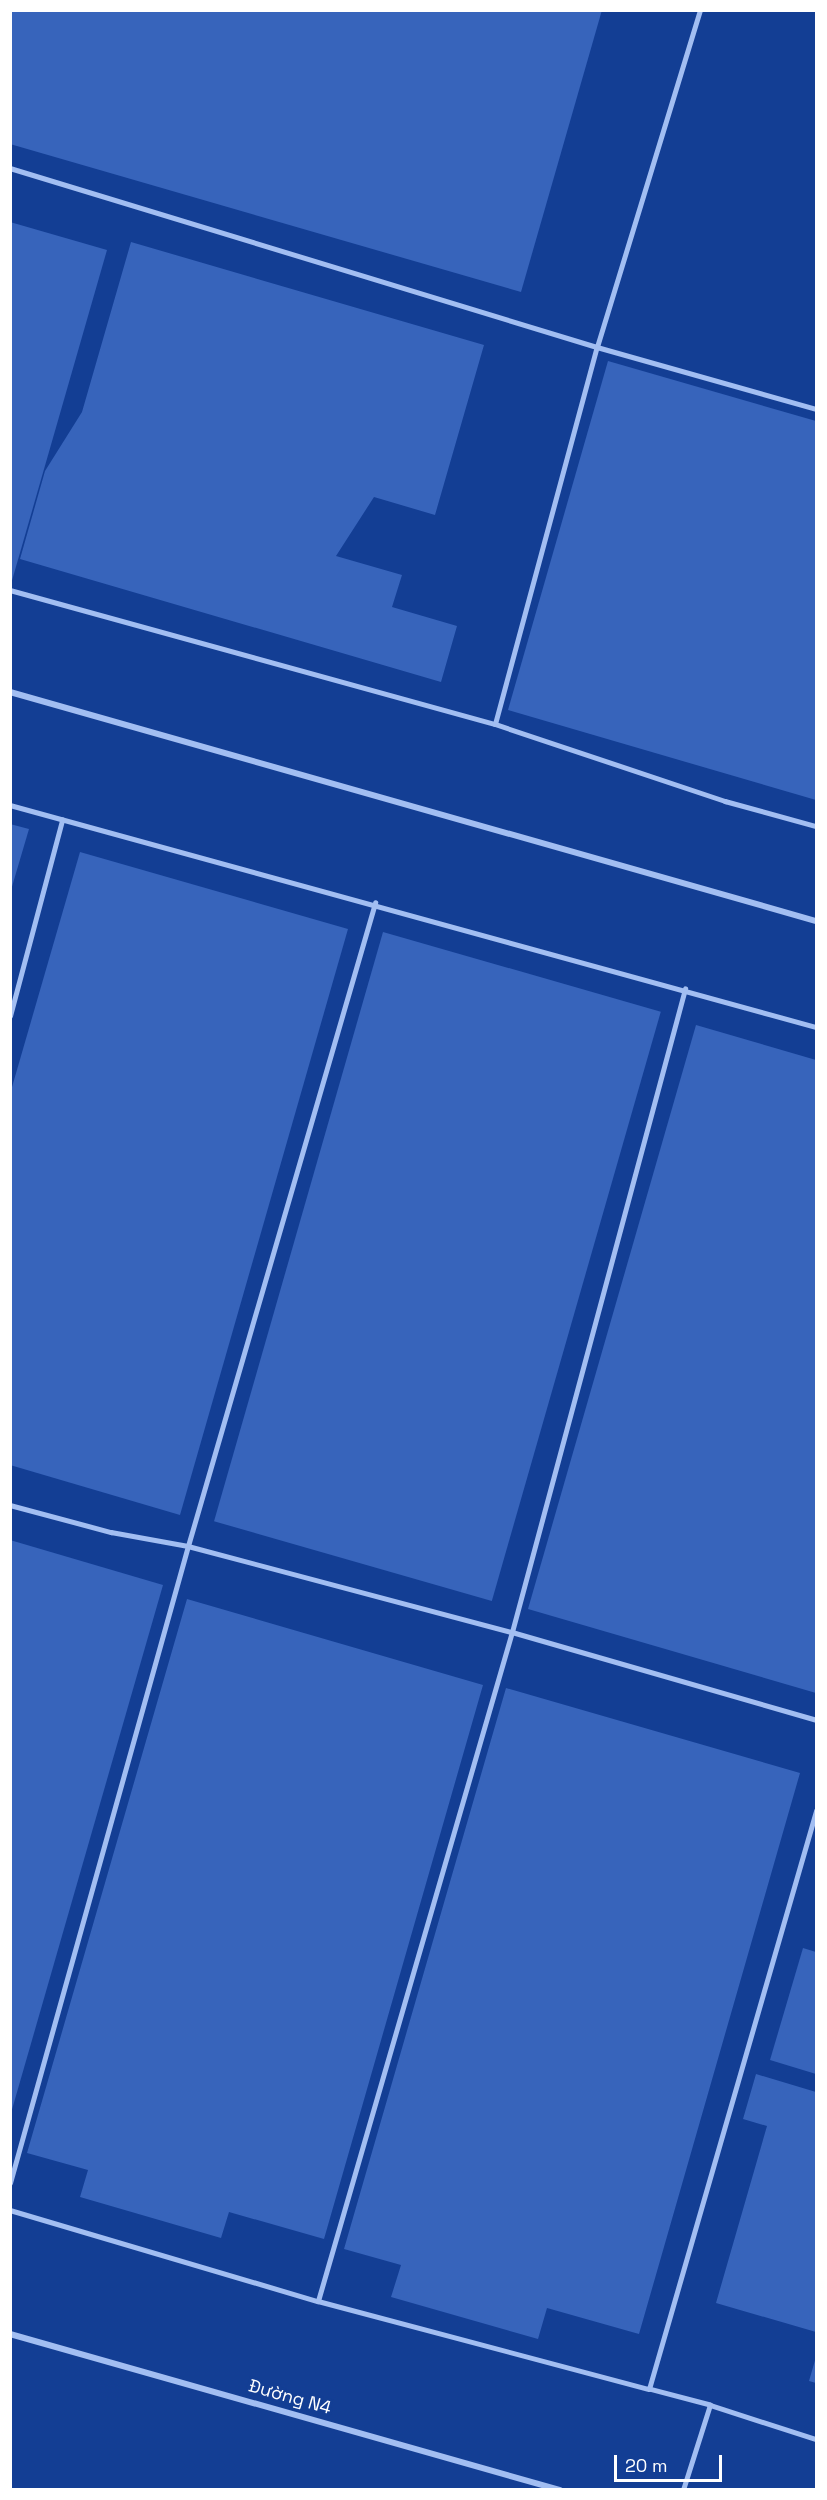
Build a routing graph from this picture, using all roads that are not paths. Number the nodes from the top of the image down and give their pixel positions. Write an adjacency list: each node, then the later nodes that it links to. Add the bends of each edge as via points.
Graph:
1 (700, 10): 3 (lane)
2 (10, 168): 3 (lane)
3 (597, 347): 4 (lane); 7 (lane)
4 (816, 409)
5 (10, 590): 7 (lane)
6 (10, 692): 12 (street)
7 (495, 724): 10 (lane, via 725,801)
8 (10, 805): 9 (lane)
9 (62, 820): 11 (lane); 14 (lane)
10 (816, 826)
11 (375, 903): 13 (lane); 17 (lane)
12 (816, 921)
13 (685, 989): 15 (lane); 18 (lane)
14 (10, 1016)
15 (816, 1027)
16 (10, 1504): 17 (lane, via 111,1532)
17 (188, 1546): 18 (lane); 21 (lane)
18 (512, 1632): 19 (lane); 23 (lane)
19 (816, 1720)
20 (816, 1811): 25 (lane)
21 (10, 2183)
22 (10, 2210): 23 (lane)
23 (318, 2301): 25 (lane)
24 (10, 2334): 28 (street, Đường N4)
25 (650, 2389): 26 (lane)
26 (710, 2404): 27 (lane); 29 (lane)
27 (816, 2439)
28 (560, 2490)
29 (683, 2490)

